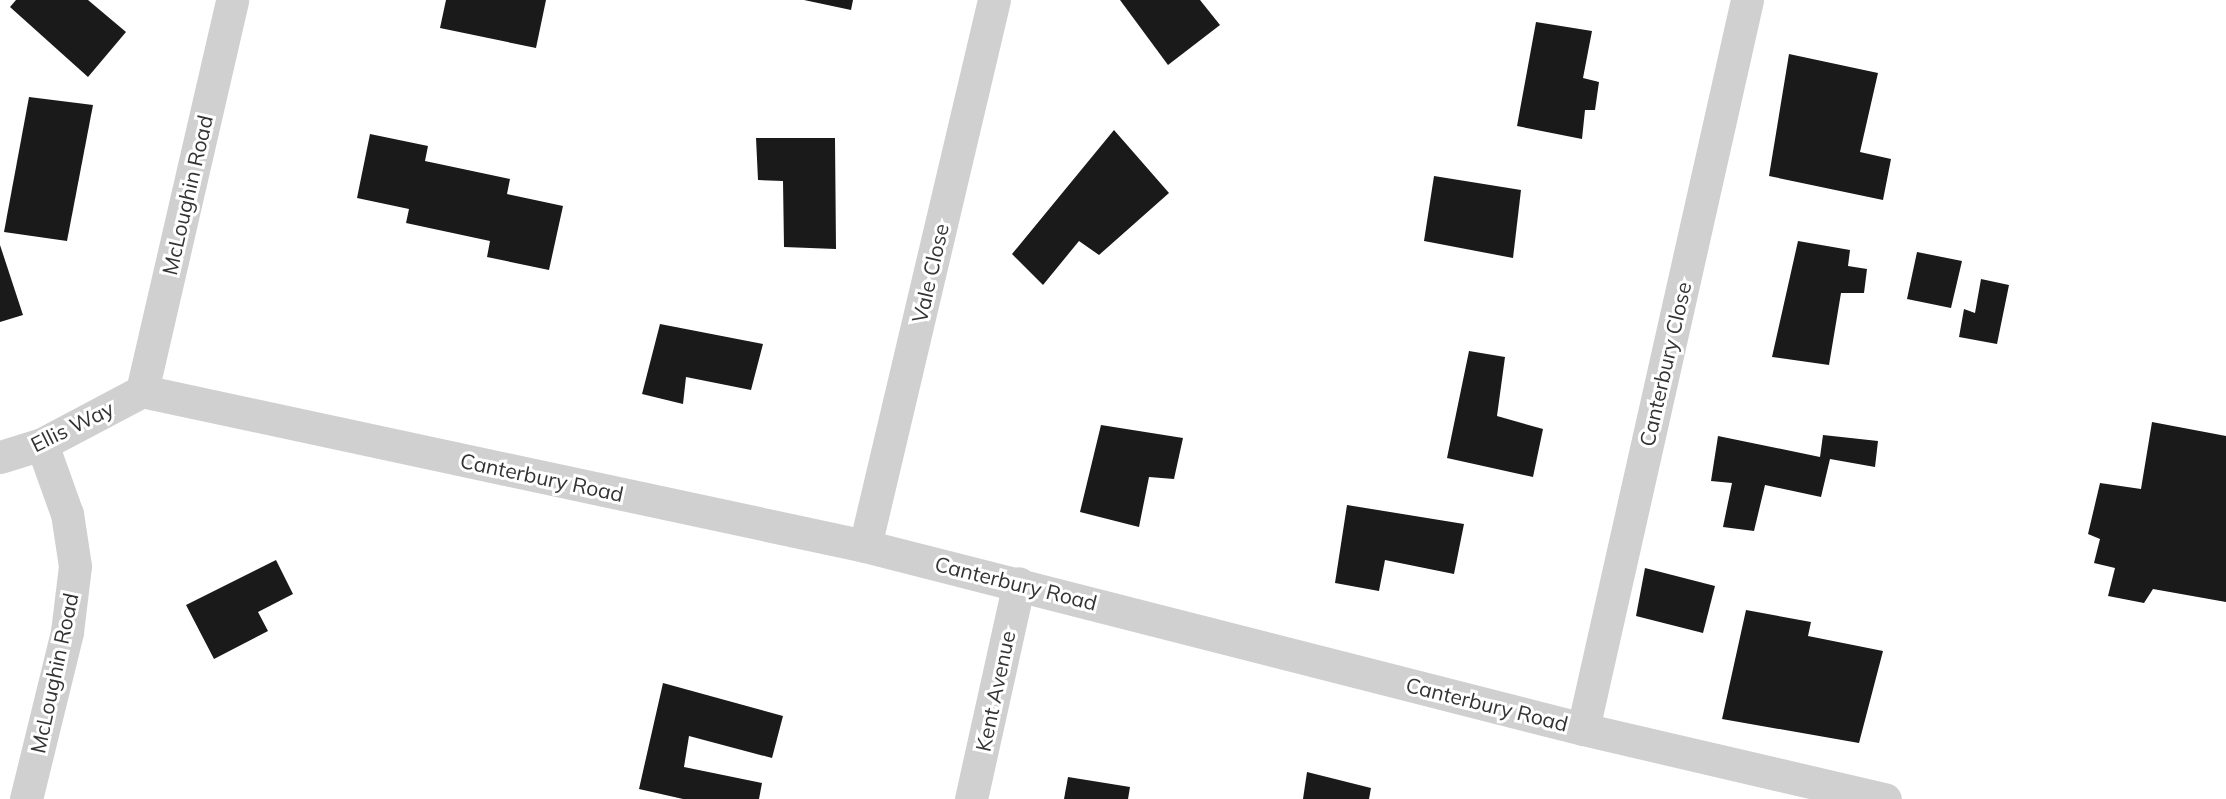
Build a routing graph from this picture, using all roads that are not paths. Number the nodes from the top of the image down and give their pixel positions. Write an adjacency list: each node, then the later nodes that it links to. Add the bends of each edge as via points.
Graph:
1 (232, 0): 4 (street, McLoughin Road)
2 (994, 0): 7 (street, Vale Close)
3 (1748, 0): 9 (street, Canterbury Close)
4 (142, 391): 5 (street, Ellis Way); 7 (street, Canterbury Road)
5 (42, 444): 6 (street, Ellis Way); 10 (street, McLoughin Road, via 68,514 75,566 67,632)
6 (0, 458)
7 (865, 546): 8 (street, Canterbury Road)
8 (1018, 583): 9 (street, Canterbury Road); 11 (street, Kent Avenue)
9 (1583, 729): 12 (street, Canterbury Road)
10 (26, 799)
11 (971, 799)
12 (1885, 799)

